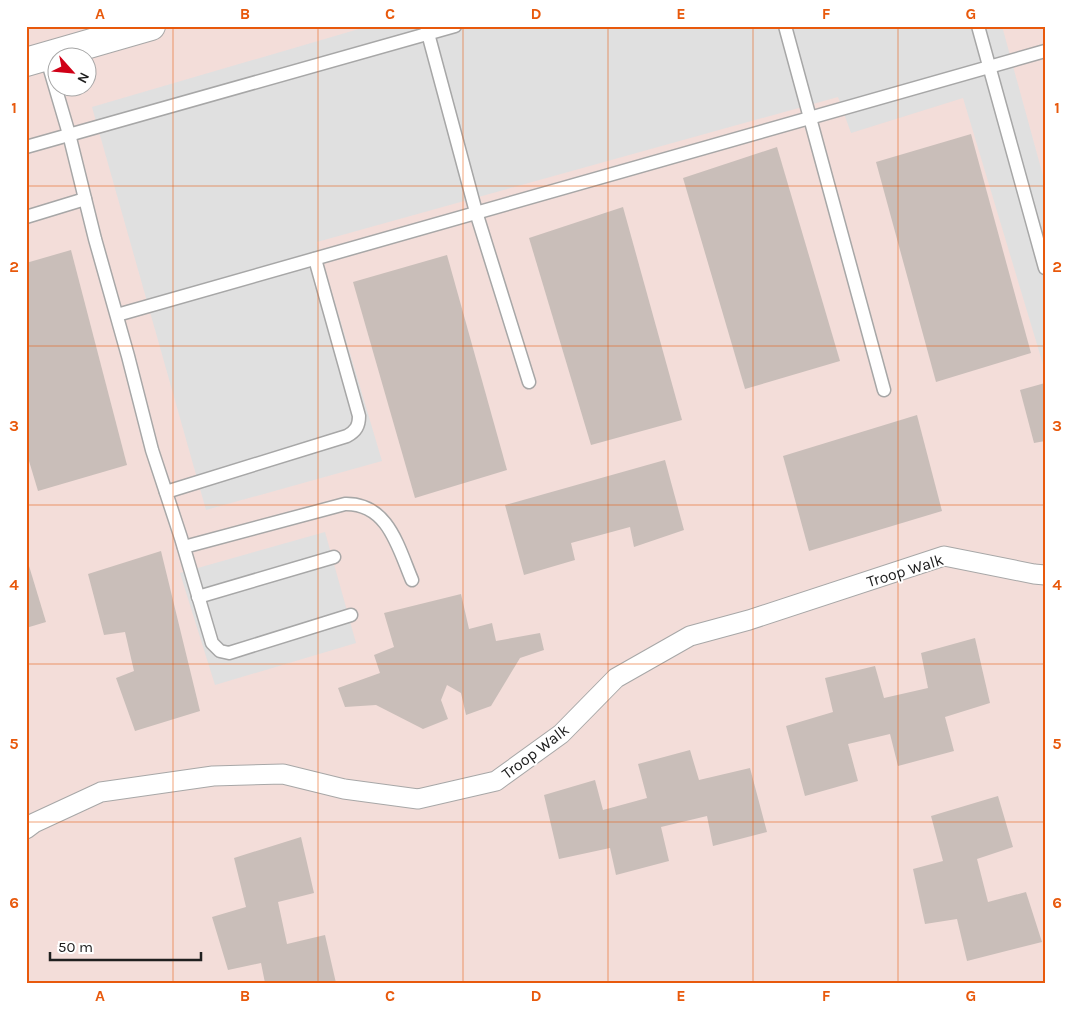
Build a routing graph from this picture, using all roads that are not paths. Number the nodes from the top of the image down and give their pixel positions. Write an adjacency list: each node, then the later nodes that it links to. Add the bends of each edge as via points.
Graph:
1 (151, 26): 7 (street)
2 (455, 26): 5 (lane)
3 (785, 26): 9 (lane)
4 (978, 26): 8 (lane)
5 (427, 30): 10 (lane); 13 (lane)
6 (1045, 51): 8 (lane)
7 (36, 59): 10 (lane)
8 (990, 66): 9 (lane); 16 (lane)
9 (810, 117): 13 (lane); 19 (lane)
10 (69, 134): 11 (lane); 12 (lane)
11 (26, 147)
12 (85, 200): 14 (lane); 17 (lane)
13 (476, 212): 15 (lane); 18 (lane)
14 (26, 217)
15 (314, 259): 17 (lane); 20 (lane, via 359,416 355,432)
16 (1045, 268)
17 (117, 315): 20 (lane)
18 (529, 382)
19 (884, 390)
20 (166, 492): 21 (lane)
21 (184, 547): 24 (lane, via 345,504 357,504 369,508 389,528); 25 (lane)
22 (334, 557): 25 (lane)
23 (1045, 575): 27 (street, Troop Walk, via 944,556 690,636 616,678 561,734 496,780 418,799 344,789 283,774 213,776 101,792)
24 (412, 580)
25 (198, 597): 26 (lane, via 212,643 220,651 229,653)
26 (350, 615)
27 (26, 829)

